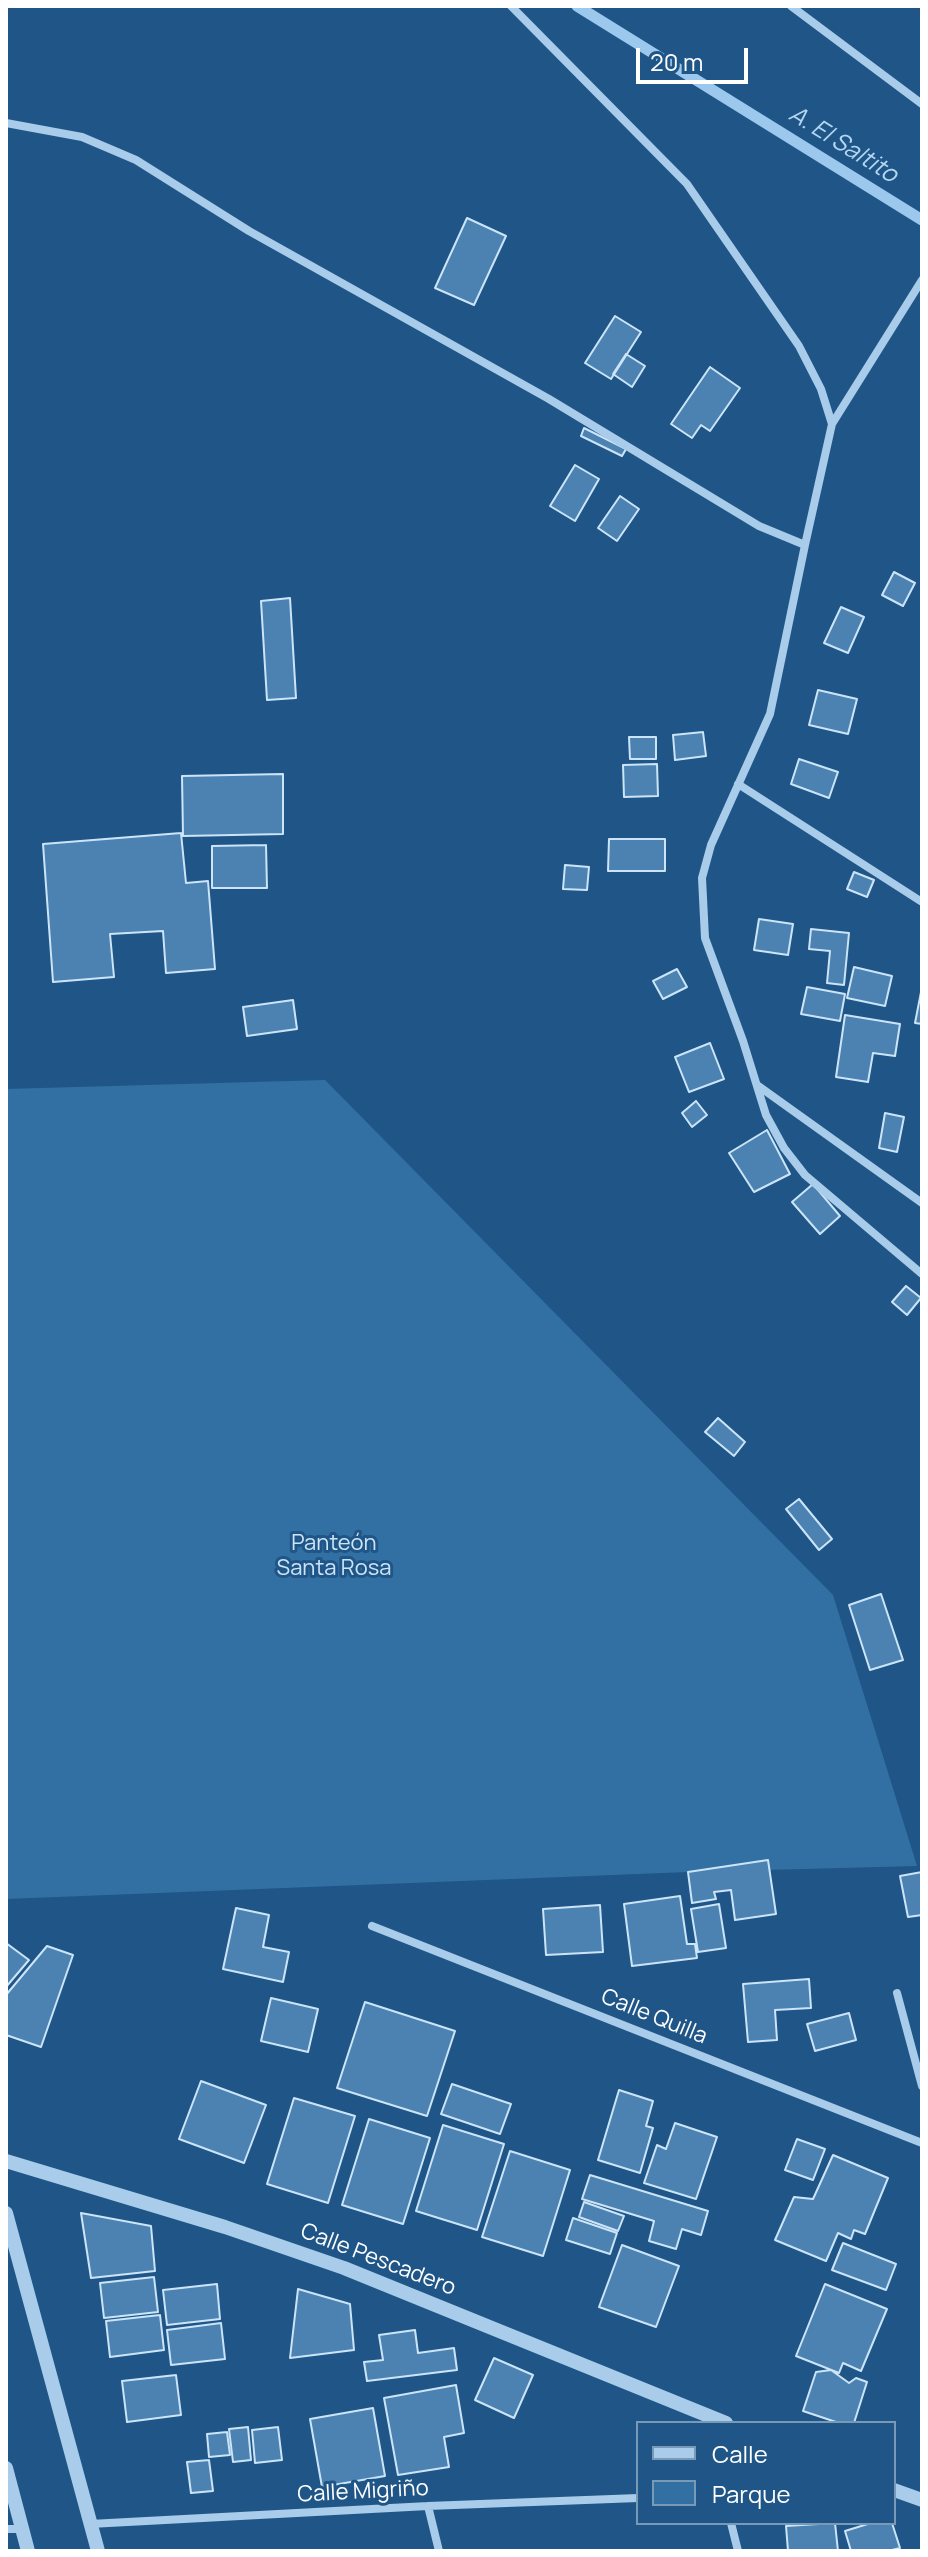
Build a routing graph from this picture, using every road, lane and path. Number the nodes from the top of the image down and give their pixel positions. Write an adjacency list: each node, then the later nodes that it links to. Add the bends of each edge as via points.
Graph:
1 (511, 6): 6 (street, via 687,184 799,346)
2 (791, 6): 3 (street)
3 (922, 104)
4 (6, 123): 7 (street, via 82,137 136,160 759,526)
5 (922, 280): 6 (street)
6 (832, 424): 7 (street)
7 (805, 545): 8 (street, via 770,714)
8 (738, 784): 9 (street); 10 (street, via 711,845 702,878 702,907 705,938)
9 (922, 902)
10 (756, 1085): 11 (street); 12 (street, via 766,1115 805,1175)
11 (922, 1203)
12 (922, 1274)
13 (372, 1926): 16 (street, Calle Quilla)
14 (897, 1993): 15 (street)
15 (922, 2086)
16 (922, 2143)
17 (6, 2161): 19 (street, Calle Pescadero, via 344,2268)
18 (6, 2213): 25 (street)
19 (721, 2421)
20 (6, 2468): 28 (street)
21 (896, 2491): 23 (street)
22 (636, 2498): 24 (street, Calle Migriño)
23 (922, 2500)
24 (428, 2506): 25 (street, Calle Migriño); 31 (street)
25 (90, 2524): 30 (street)
26 (732, 2525): 32 (street)
27 (6, 2529): 28 (street)
28 (22, 2529): 29 (street)
29 (28, 2551)
30 (98, 2551)
31 (439, 2551)
32 (738, 2551)

